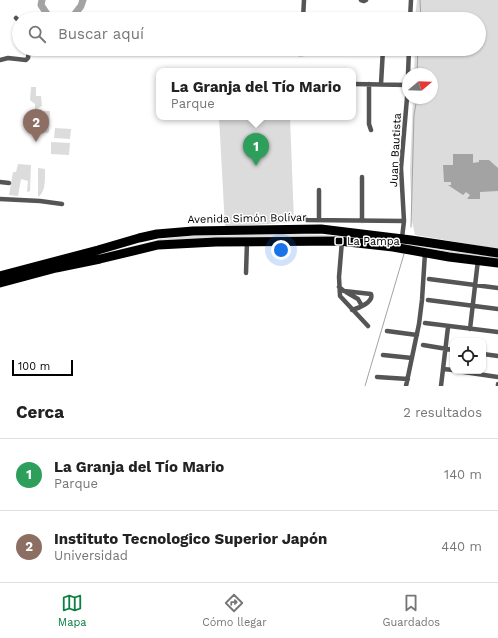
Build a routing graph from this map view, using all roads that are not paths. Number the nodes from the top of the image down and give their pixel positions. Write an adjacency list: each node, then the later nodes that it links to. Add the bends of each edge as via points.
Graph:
1 (304, 0): 5 (street)
2 (361, 0): 3 (street)
3 (366, 0)
4 (411, 0): 6 (street)
5 (303, 12)
6 (410, 12)
7 (28, 56): 10 (street, via 26,60)
8 (383, 56): 14 (street)
9 (409, 56): 11 (street)
10 (0, 60)
11 (408, 68)
12 (356, 84): 13 (street)
13 (369, 84): 14 (street); 17 (street)
14 (381, 84): 15 (street)
15 (402, 86)
16 (406, 104): 27 (street, Juan Bautista, via 401,168)
17 (371, 130)
18 (362, 177): 26 (street)
19 (0, 182): 20 (street)
20 (9, 182)
21 (319, 190): 25 (street)
22 (0, 199): 23 (street)
23 (62, 204)
24 (302, 217): 25 (street, via 307,220)
25 (319, 220): 26 (street)
26 (362, 221): 27 (street)
27 (404, 222): 28 (street, Juan Bautista)
28 (402, 238): 32 (highway, Avenida Simón Bolívar); 36 (highway, Avenida Simón Bolívar, via 321,229 157,234)
29 (342, 241): 30 (highway); 31 (highway); 40 (street)
30 (247, 242): 35 (street); 38 (highway, via 158,245)
31 (424, 253): 33 (highway); 54 (street, via 422,300)
32 (498, 253)
33 (478, 260): 34 (highway); 39 (street)
34 (498, 263)
35 (246, 273)
36 (0, 276)
37 (429, 279): 39 (street)
38 (0, 283)
39 (475, 286): 41 (street); 45 (street)
40 (339, 287): 42 (street); 47 (street, via 340,296)
41 (498, 288)
42 (344, 291): 44 (street, via 358,299); 44 (street, via 371,294 372,298)
43 (428, 300): 45 (street)
44 (362, 306): 47 (street)
45 (473, 306): 46 (street); 51 (street)
46 (498, 309)
47 (352, 310): 49 (street)
48 (424, 323): 50 (street)
49 (368, 326)
50 (448, 327): 51 (street); 56 (street)
51 (470, 329): 53 (street)
52 (387, 331): 54 (street)
53 (498, 332)
54 (417, 335): 61 (street)
55 (422, 345): 56 (street)
56 (445, 349): 57 (street); 62 (street)
57 (450, 350)
58 (486, 354): 60 (street)
59 (383, 355): 61 (street)
60 (498, 356)
61 (412, 358): 67 (street)
62 (443, 369): 63 (street); 69 (street)
63 (450, 370)
64 (478, 374): 66 (street)
65 (377, 377): 67 (street)
66 (498, 377)
67 (408, 379): 68 (street)
68 (406, 386)
69 (441, 386)

